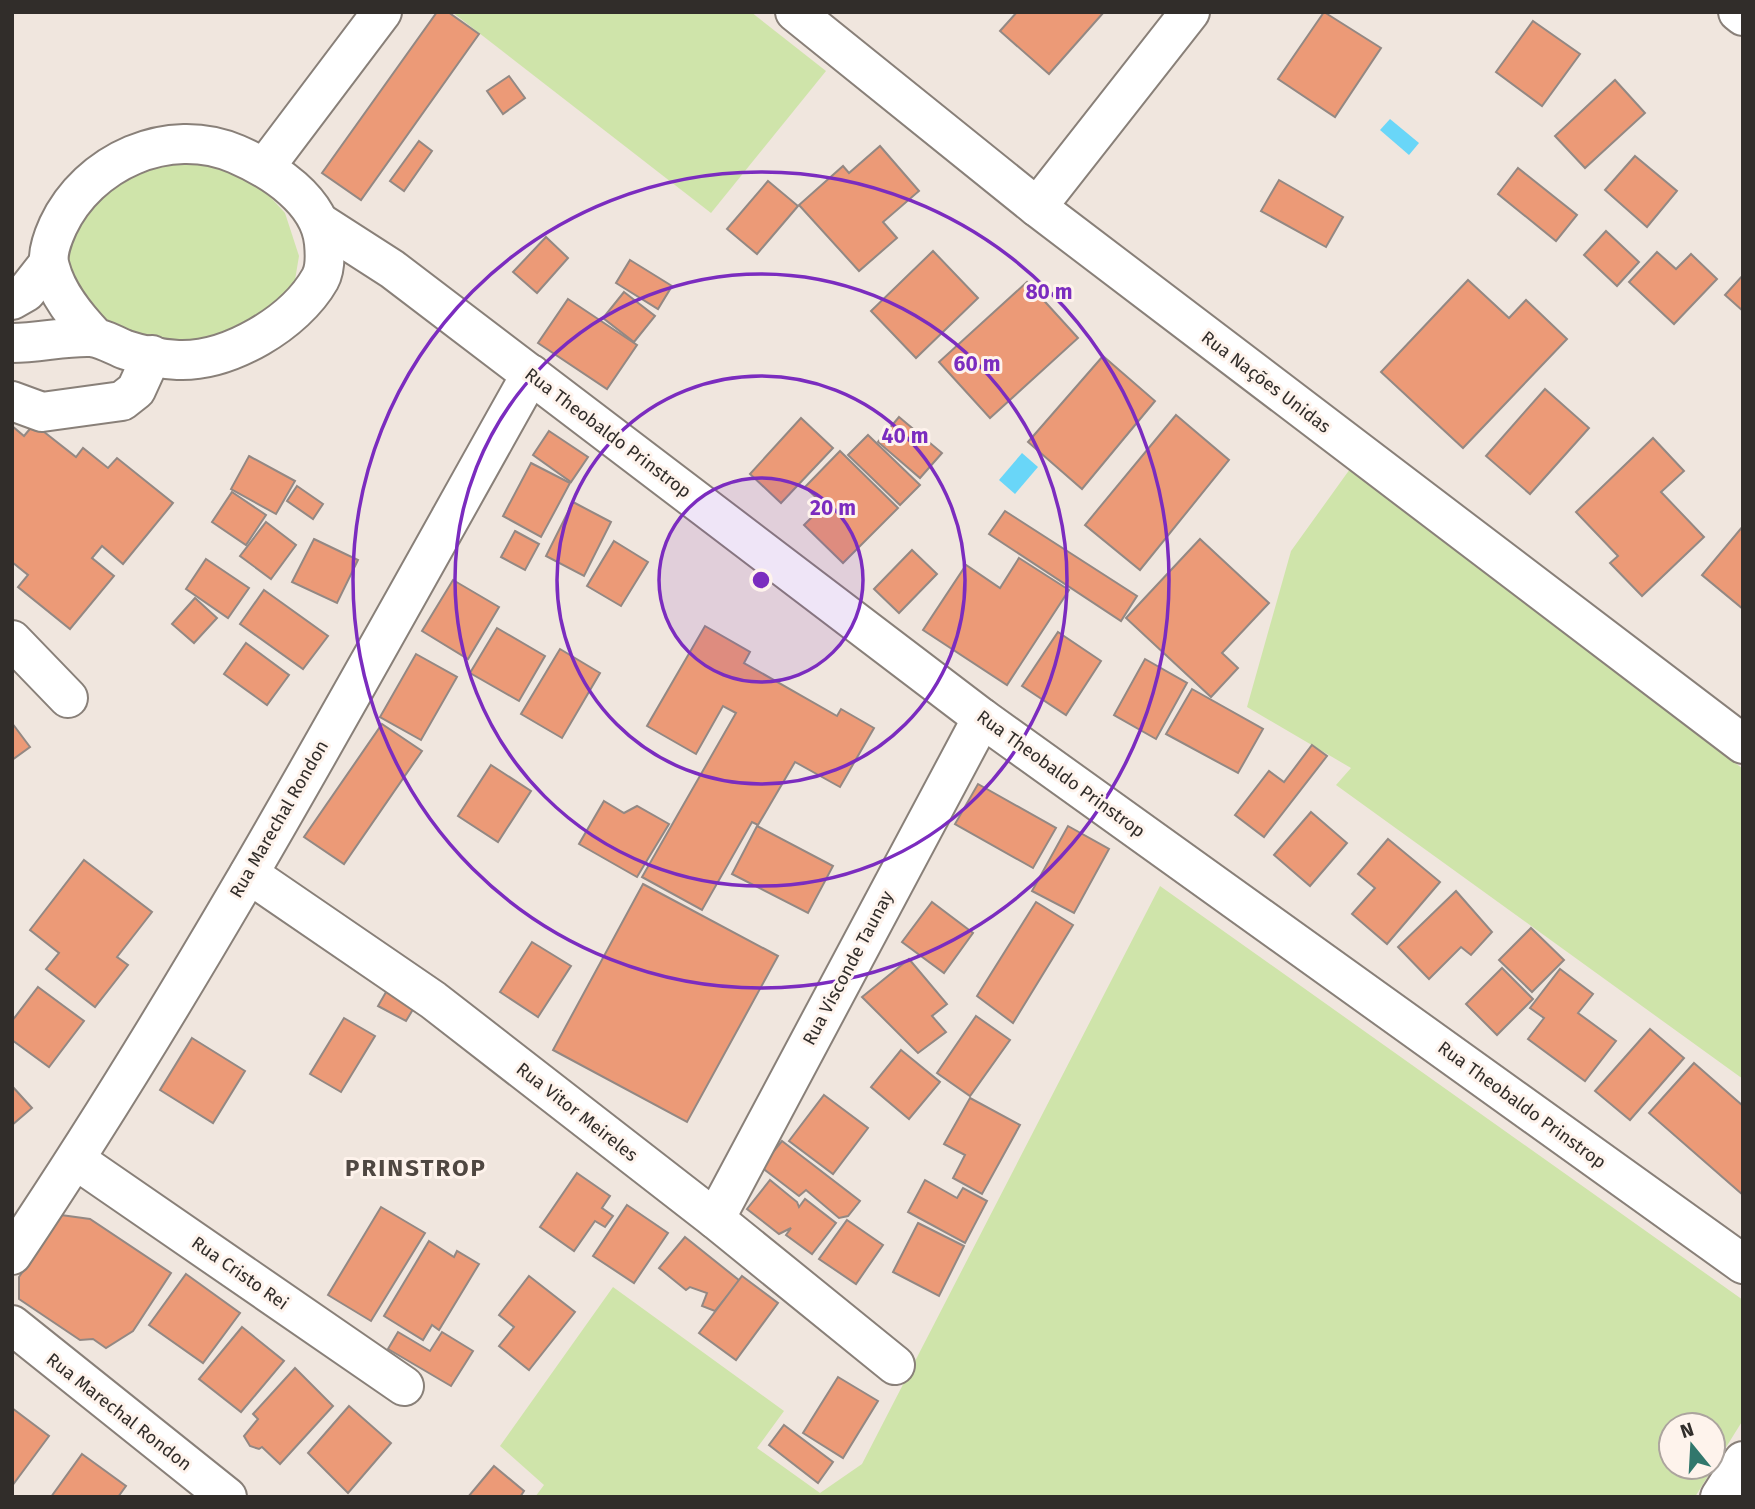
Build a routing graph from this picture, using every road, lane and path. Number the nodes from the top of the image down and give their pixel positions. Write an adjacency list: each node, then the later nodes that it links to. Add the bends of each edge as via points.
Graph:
1 (382, 12): 6 (street)
2 (796, 12): 7 (street, Rua Nações Unidas)
3 (1190, 12): 7 (street)
4 (1738, 12): 5 (street)
5 (1743, 16)
6 (265, 167): 8 (street, Rua Theobaldo Prinstrop, via 307,204); 9 (street, Rua Theobaldo Prinstrop, via 199,145 130,155 93,176 66,208 53,236)
7 (1037, 207): 21 (street, Rua Nações Unidas)
8 (322, 224): 10 (street, Rua Theobaldo Prinstrop); 11 (street, via 325,252)
9 (48, 264): 12 (street, Rua Theobaldo Prinstrop, via 26,292); 13 (street, via 64,299)
10 (391, 269): 11 (street); 16 (street, Rua Theobaldo Prinstrop)
11 (321, 277): 15 (street, via 285,319 255,338 214,355 179,360)
12 (12, 300)
13 (95, 337): 14 (street); 15 (street)
14 (12, 343)
15 (152, 355): 17 (street, via 136,390 122,401 42,412)
16 (531, 374): 20 (street, Rua Theobaldo Prinstrop); 22 (street, Rua Marechal Rondon)
17 (12, 401)
18 (12, 640): 19 (street)
19 (68, 698)
20 (982, 718): 24 (street, Rua Visconde Taunay); 26 (street, Rua Theobaldo Prinstrop)
21 (1743, 744)
22 (249, 874): 23 (street, Rua Marechal Rondon); 24 (street, Rua Vitor Meireles, via 433,1000)
23 (76, 1160): 25 (street, Rua Marechal Rondon); 29 (street, Rua Cristo Rei)
24 (715, 1219): 28 (street, Rua Vitor Meireles)
25 (12, 1255)
26 (1743, 1264)
27 (12, 1325): 31 (street, Rua Marechal Rondon)
28 (895, 1365)
29 (404, 1386)
30 (1743, 1461): 32 (street)
31 (227, 1497)
32 (1720, 1497)

